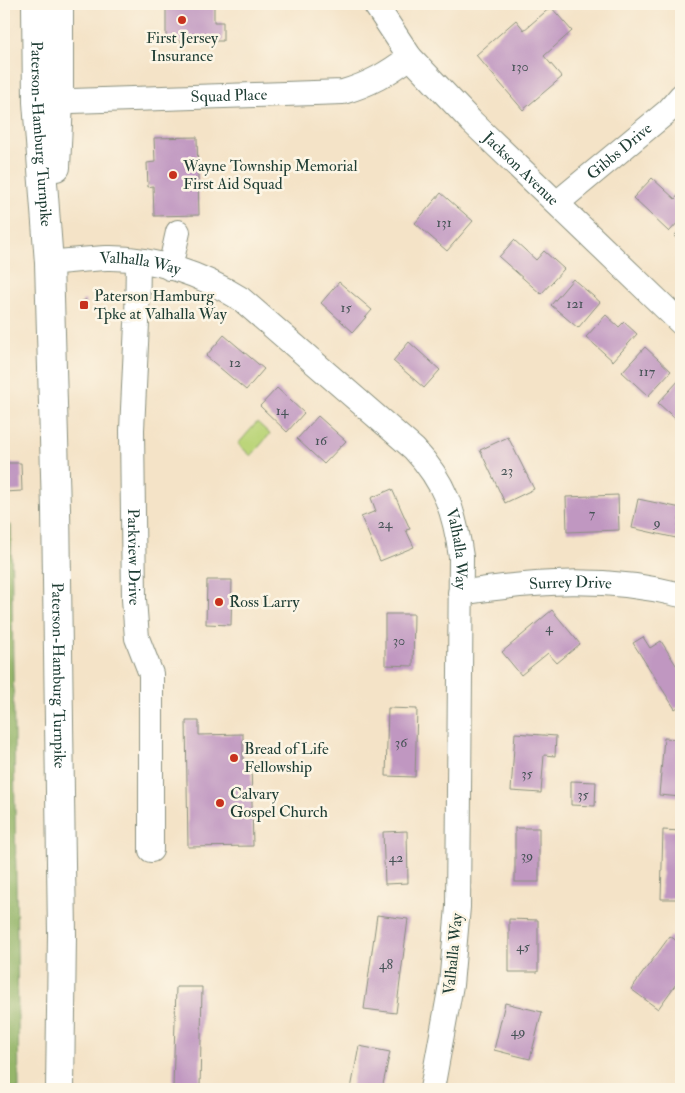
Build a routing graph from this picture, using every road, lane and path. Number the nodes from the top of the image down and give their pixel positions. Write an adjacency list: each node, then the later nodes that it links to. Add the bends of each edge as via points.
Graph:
1 (36, 4): 6 (main road, Paterson-Hamburg Turnpike)
2 (59, 4): 6 (main road, Paterson-Hamburg Turnpike)
3 (375, 4): 4 (street, Jackson Avenue)
4 (410, 57): 6 (street, Squad Place, via 386,75 342,92); 7 (street, Jackson Avenue)
5 (681, 96): 7 (street, Gibbs Drive)
6 (48, 101): 10 (main road, Paterson-Hamburg Turnpike, via 54,205)
7 (557, 204): 12 (street, Jackson Avenue)
8 (178, 232): 11 (street)
9 (138, 261): 10 (street, Valhalla Way, via 108,258); 11 (street, Valhalla Way); 15 (street, Parkview Drive, via 132,430 134,599 138,638 150,674)
10 (49, 263): 16 (main road, Paterson-Hamburg Turnpike, via 62,934)
11 (170, 268): 13 (street, Valhalla Way, via 201,278 241,300 426,462 449,501 457,528 461,557)
12 (681, 323)
13 (460, 593): 14 (street, Surrey Drive, via 558,582 615,584); 17 (street, Valhalla Way, via 458,907 451,985)
14 (681, 595)
15 (151, 850)
16 (60, 1089)
17 (432, 1089)

